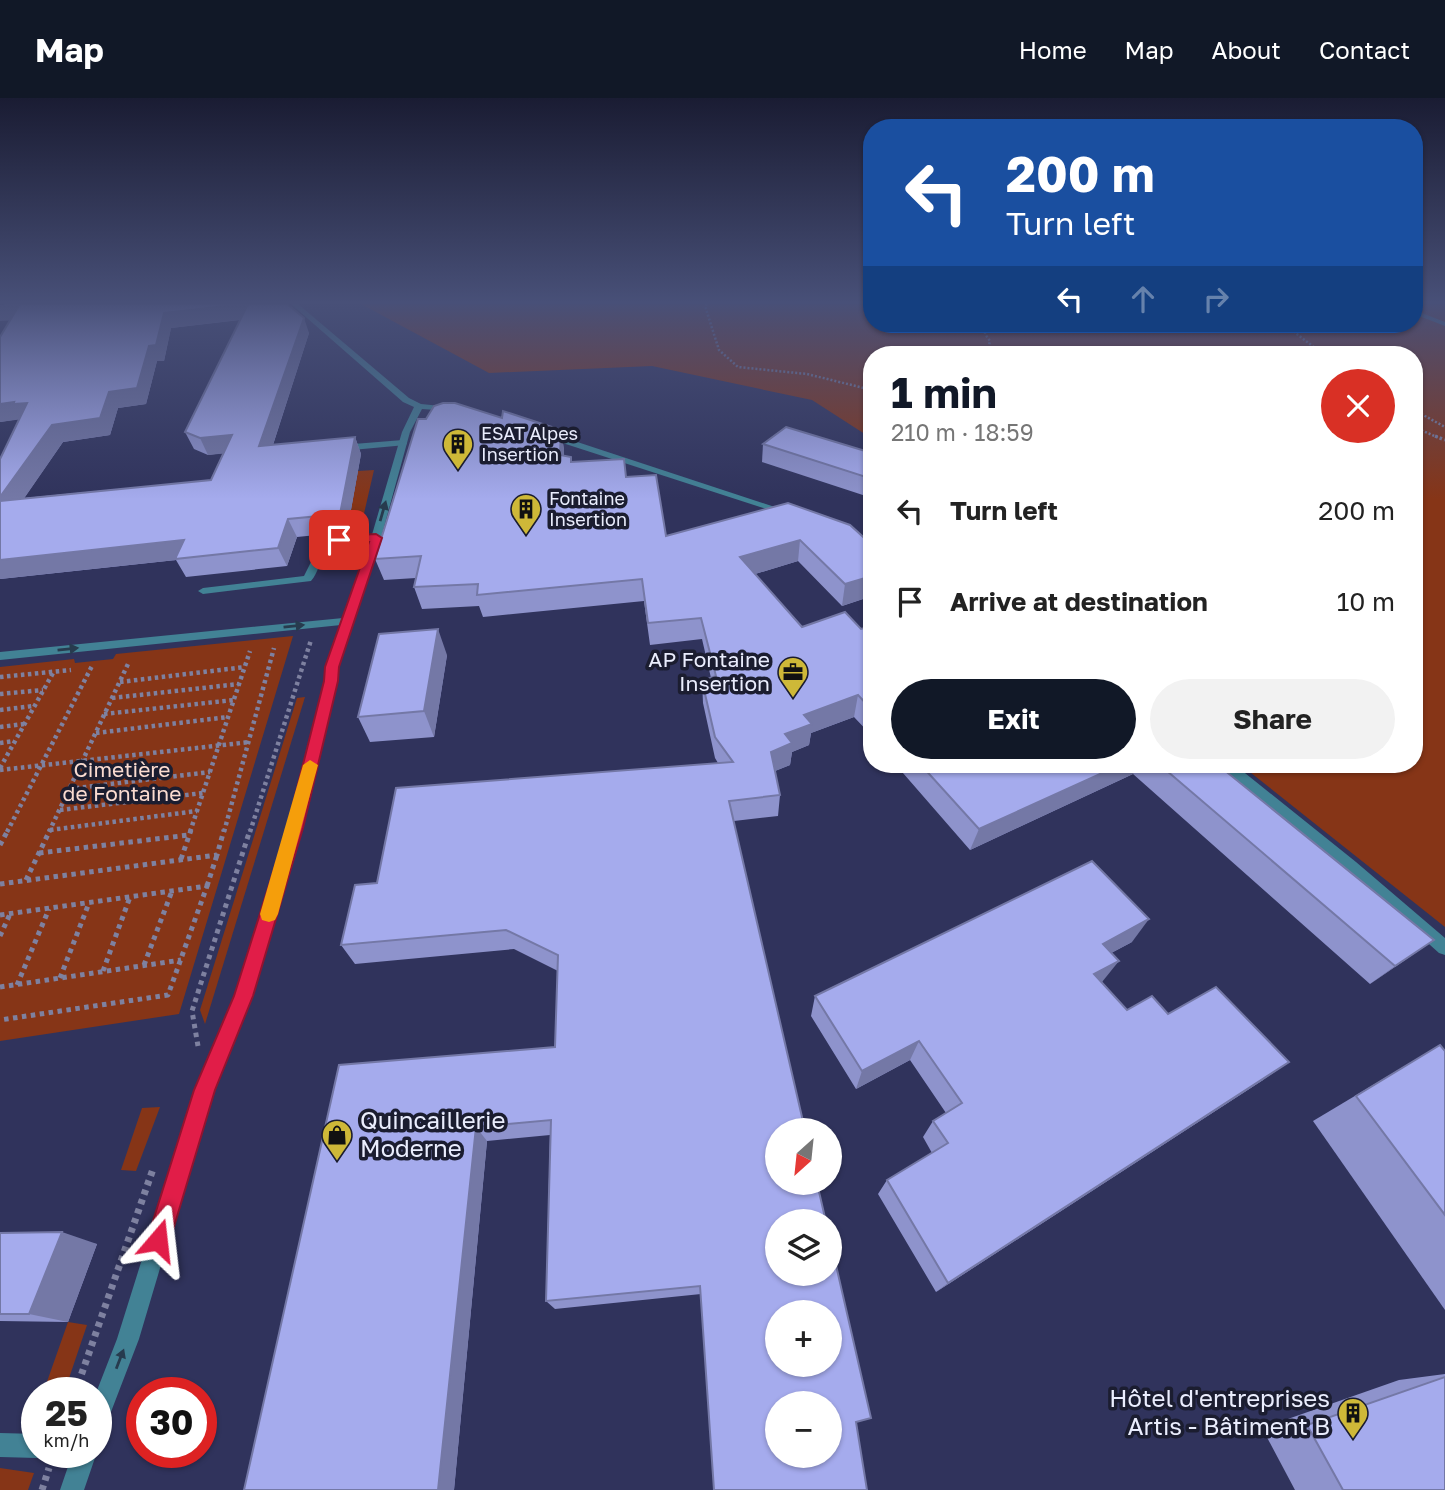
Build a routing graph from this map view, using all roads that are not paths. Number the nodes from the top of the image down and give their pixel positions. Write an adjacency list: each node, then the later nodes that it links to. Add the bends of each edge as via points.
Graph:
1 (370, 369): 2 (street)
2 (419, 406): 3 (street); 5 (street)
3 (462, 410)
4 (540, 433): 7 (street)
5 (403, 443): 6 (street); 8 (street, one-way to 5)
6 (325, 449)
7 (804, 519)
8 (376, 538): 9 (street, via 326,544 307,579); 10 (street)
9 (203, 591)
10 (346, 621): 11 (street, one-way to 10); 14 (street, one-way to 10, via 204,1090 244,996 295,828)
11 (0, 656)
12 (1236, 773): 13 (street)
13 (1445, 948)
14 (112, 1380)
15 (0, 1445): 16 (street)
16 (21, 1446)
17 (80, 1468): 18 (street)
18 (72, 1490)

